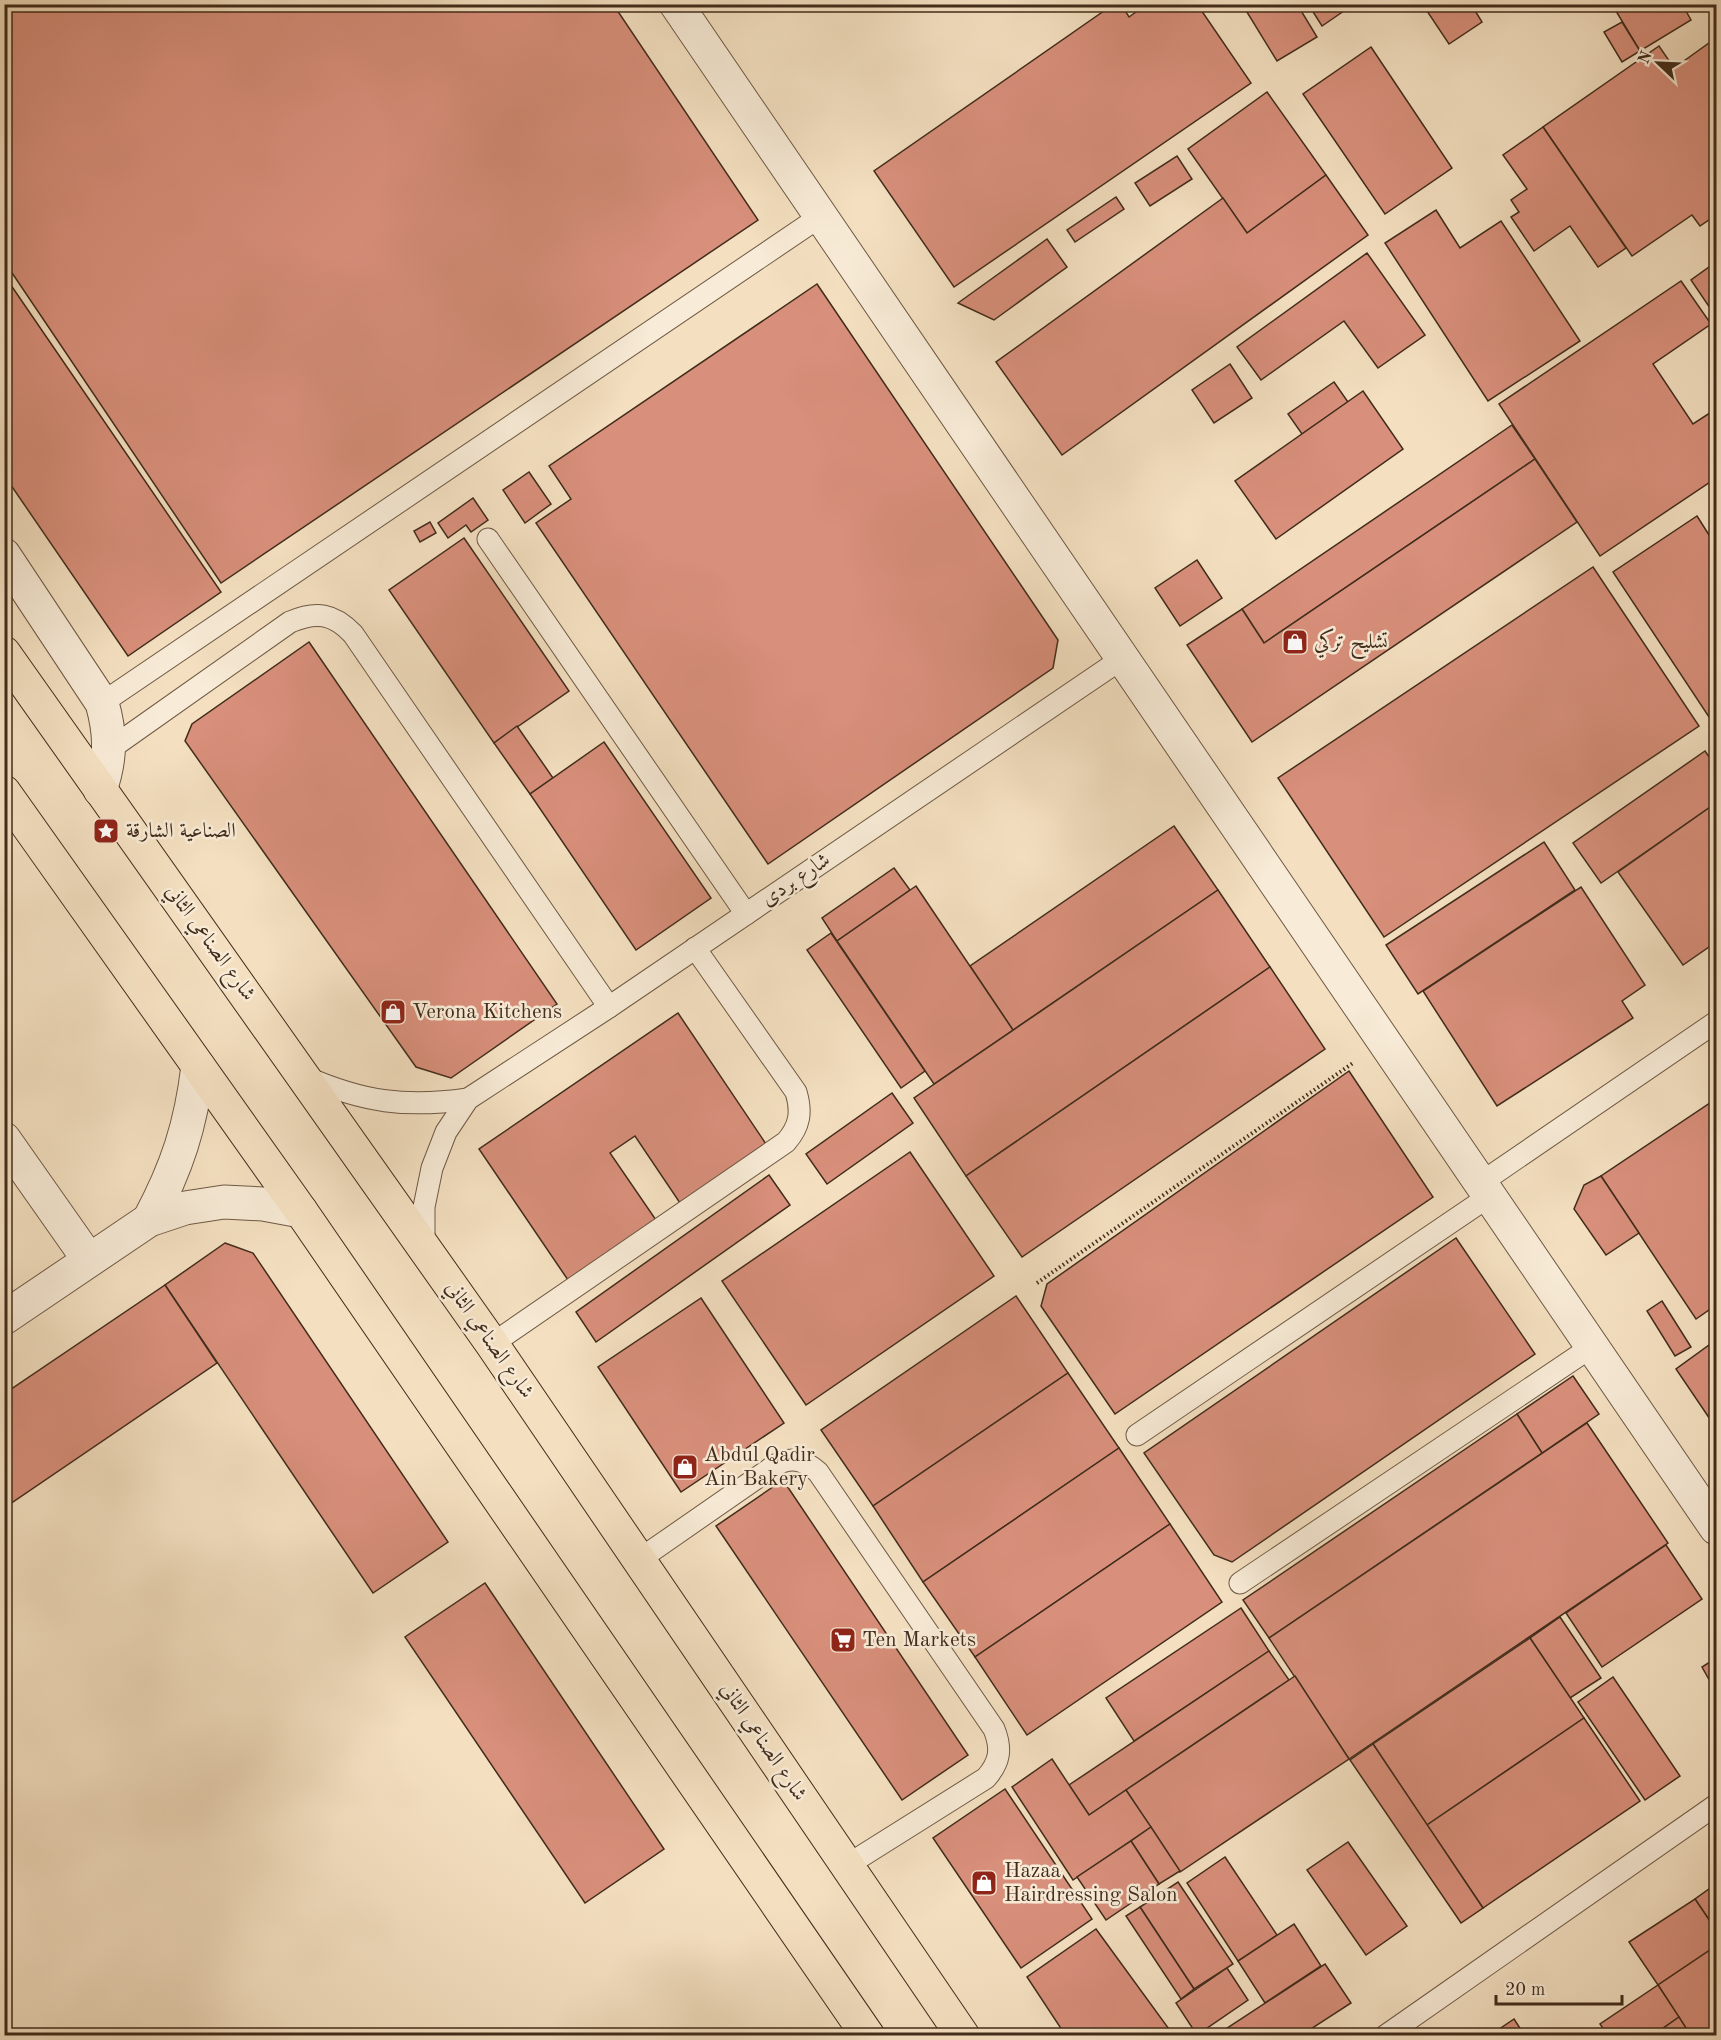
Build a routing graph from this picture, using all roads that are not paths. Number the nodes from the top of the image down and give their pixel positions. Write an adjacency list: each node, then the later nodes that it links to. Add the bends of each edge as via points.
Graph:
1 (676, 4): 2 (street)
2 (821, 216): 6 (street); 7 (lane)
3 (488, 539): 11 (lane)
4 (4, 555): 7 (street)
5 (4, 652): 9 (main road, شارع الصناعي الثاني)
6 (1124, 658): 11 (lane, شارع بردى); 19 (street)
7 (102, 703): 8 (street, via 109,725)
8 (110, 749): 9 (street); 13 (lane, via 290,622 307,615 324,615 340,621 353,634)
9 (100, 790): 16 (main road, شارع الصناعي الثاني)
10 (4, 792): 15 (main road)
11 (746, 914): 12 (lane, شارع بردى)
12 (695, 948): 13 (lane, شارع بردى); 25 (lane, via 796,1092 800,1105 795,1132 786,1142)
13 (609, 1007): 17 (lane, شارع بردى)
14 (1716, 1022): 19 (lane)
15 (198, 1066): 20 (main road); 21 (street, via 194,1107 184,1146)
16 (306, 1077): 17 (lane, شارع بردى, via 368,1100 435,1104); 22 (main road, شارع الصناعي الثاني)
17 (468, 1099): 22 (lane, شارع بردى, via 446,1132 432,1168 424,1207)
18 (4, 1138): 23 (street)
19 (1486, 1189): 26 (street); 27 (lane)
20 (301, 1211): 21 (street, via 224,1202); 33 (main road)
21 (148, 1220): 23 (street)
22 (424, 1246): 25 (main road, شارع الصناعي الثاني)
23 (89, 1260): 24 (street)
24 (4, 1318)
25 (492, 1344): 29 (main road, شارع الصناعي الثاني)
26 (1593, 1346): 28 (street); 30 (lane)
27 (1137, 1435)
28 (1716, 1528)
29 (640, 1559): 32 (main road, شارع الصناعي الثاني); 32 (lane, via 784,1460 797,1459 809,1464 994,1729 999,1755 986,1778)
30 (1239, 1583)
31 (1716, 1805): 35 (lane)
32 (846, 1866): 34 (main road, شارع الصناعي الثاني)
33 (868, 2036)
34 (963, 2036)
35 (1385, 2036)

